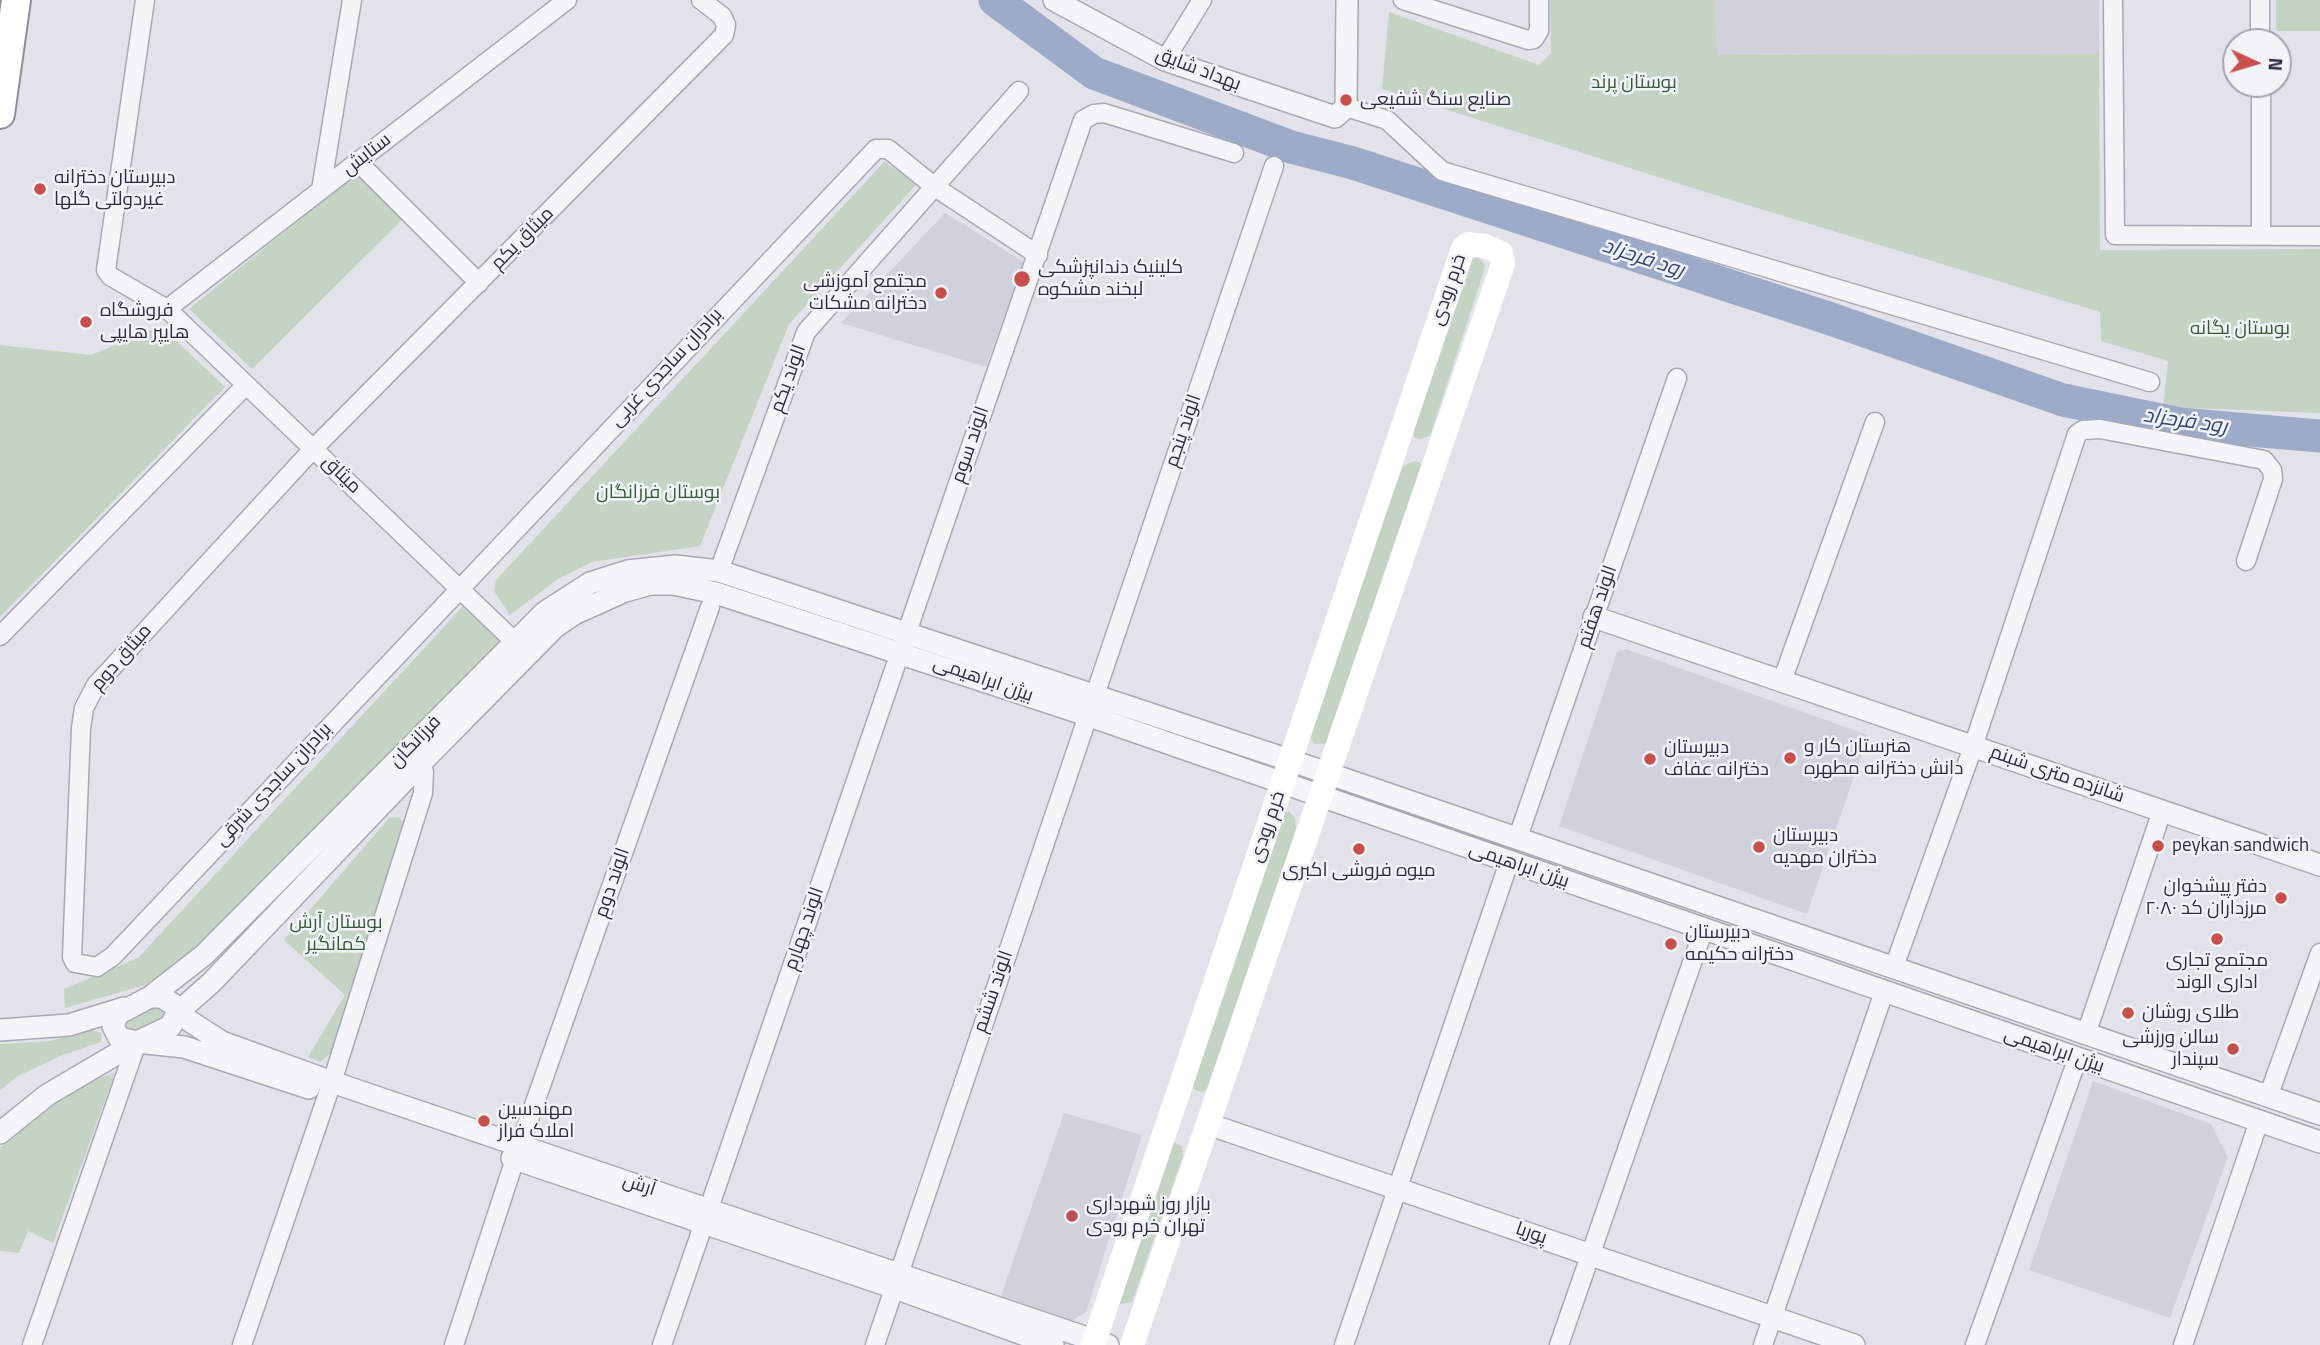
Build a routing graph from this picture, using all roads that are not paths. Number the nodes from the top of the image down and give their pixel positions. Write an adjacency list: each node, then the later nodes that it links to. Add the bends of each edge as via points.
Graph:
1 (16, 0): 19 (highway)
2 (145, 0): 29 (street, میثاق, via 106,270)
3 (352, 0): 24 (street)
4 (567, 0): 13 (street, ستایش)
5 (701, 0): 28 (street, میثاق یکم, via 722,16 724,35)
6 (1054, 0): 15 (street, بهداد شایق)
7 (1202, 0): 15 (street)
8 (1347, 0): 18 (street)
9 (1404, 0): 10 (street, via 1528,40 1539,31)
10 (1539, 0)
11 (2113, 0): 25 (street, via 2115,235)
12 (2260, 0): 14 (street)
13 (545, 9): 21 (street, ستایش)
14 (2260, 28)
15 (1165, 60): 18 (street, بهداد شایق, via 1328,117)
16 (1020, 90): 23 (street, الوند یکم)
17 (2261, 98): 25 (street)
18 (1346, 107): 31 (street, via 1387,120 1442,171)
19 (0, 114)
20 (1234, 153): 27 (street, الوند سوم, via 1104,113 1094,114 1083,120)
21 (358, 162): 24 (street, ستایش); 28 (street)
22 (1274, 166): 45 (street, الوند پنجم)
23 (935, 187): 27 (street); 38 (street, برادران ساجدی غربی, via 888,149 876,149); 39 (street, الوند یکم, via 806,332)
24 (321, 190): 29 (street, ستایش)
25 (2261, 236): 26 (street)
26 (2320, 236)
27 (1038, 255): 42 (street, الوند سوم)
28 (479, 283): 35 (street, میثاق یکم)
29 (167, 309): 32 (street, میثاق)
30 (1677, 377): 40 (street, الوند هفتم)
31 (2150, 382)
32 (246, 385): 35 (street, میثاق); 41 (street)
33 (1875, 422): 44 (street)
34 (1398, 442): 36 (main road); 36 (main road, خرم رودی, via 1463,248 1468,244 1486,246 1501,253 1503,264); 48 (main road, خرم رودی)
35 (313, 449): 38 (street, میثاق); 59 (street, میثاق دوم, via 96,685 84,708 72,957)
36 (1437, 455): 49 (main road, خرم رودی)
37 (2246, 561): 46 (street, via 2273,479 2264,460 2100,429 2082,430 2074,439)
38 (459, 587): 43 (street, میثاق); 59 (street, برادران ساجدی شرقی, via 113,956 97,967)
39 (714, 591): 42 (street, بیژن ابراهیمی); 43 (street, فرزانگان, via 651,584 625,591 574,614); 77 (street, الوند دوم)
40 (1594, 617): 44 (street, شانزده متری شبنم); 53 (street, الوند هفتم)
41 (0, 636)
42 (902, 643): 45 (street, بیژن ابراهیمی); 79 (street, الوند چهارم)
43 (520, 648): 47 (street, فرزانگان)
44 (1782, 681): 46 (street, شانزده متری شبنم)
45 (1090, 706): 48 (street, بیژن ابراهیمی); 50 (street, بیژن ابراهیمی); 81 (street, الوند ششم)
46 (1973, 747): 52 (street, شانزده متری شبنم); 60 (street)
47 (414, 757): 62 (street, فرزانگان, via 204,955); 64 (street, فرزانگان, via 212,982); 69 (street, via 424,772 423,793)
48 (1290, 760): 49 (street, بیژن ابراهیمی); 50 (main road, خرم رودی)
49 (1328, 773): 51 (main road, خرم رودی); 53 (street, بیژن ابراهیمی)
50 (1282, 784): 51 (street, بیژن ابراهیمی); 71 (main road, خرم رودی)
51 (1320, 797): 54 (street, بیژن ابراهیمی); 74 (main road, خرم رودی)
52 (2162, 811): 55 (street, شانزده متری شبنم); 66 (street)
53 (1518, 837): 54 (street); 56 (street, بیژن ابراهیمی)
54 (1509, 862): 57 (street, بیژن ابراهیمی); 78 (street)
55 (2320, 865)
56 (1714, 906): 57 (street); 60 (street, بیژن ابراهیمی)
57 (1703, 930): 61 (street, بیژن ابراهیمی); 80 (street)
58 (2320, 953): 70 (street)
59 (81, 966)
60 (1894, 967): 61 (street); 66 (street, بیژن ابراهیمی)
61 (1884, 992): 68 (street, بیژن ابراهیمی); 82 (street)
62 (150, 997): 63 (street, فرزانگان); 64 (street, آرش, via 169,1000)
63 (126, 1007): 65 (street, via 69,1026); 67 (street, via 113,1020 114,1033 124,1041)
64 (177, 1013): 67 (street, فرزانگان, via 170,1026); 69 (street, آرش, via 222,1042)
65 (0, 1030)
66 (2086, 1034): 68 (street); 70 (street, بیژن ابراهیمی)
67 (136, 1042): 69 (street, آرش, via 184,1047); 75 (street, via 47,1095); 84 (street)
68 (2077, 1060): 73 (street, بیژن ابراهیمی); 95 (street)
69 (330, 1088): 77 (street, آرش); 85 (street)
70 (2268, 1097): 72 (street, بیژن ابراهیمی); 73 (street)
71 (1172, 1111): 74 (main road); 83 (main road, خرم رودی)
72 (2320, 1114)
73 (2259, 1121): 76 (street, بیژن ابراهیمی); 96 (street)
74 (1208, 1124): 78 (street, پوریا); 90 (main road, خرم رودی)
75 (0, 1133)
76 (2320, 1142)
77 (518, 1153): 79 (street, آرش); 86 (street, الوند دوم)
78 (1398, 1189): 80 (street, پوریا); 91 (street)
79 (707, 1216): 81 (street, آرش); 87 (street, الوند چهارم)
80 (1590, 1254): 82 (street, پوریا); 92 (street)
81 (897, 1280): 83 (street, آرش); 88 (street, الوند ششم); 89 (street, آرش)
82 (1773, 1317): 93 (street); 94 (street, پوریا)
83 (1098, 1343)
84 (32, 1345)
85 (242, 1345)
86 (454, 1345)
87 (662, 1345)
88 (875, 1345)
89 (1053, 1345)
90 (1132, 1345)
91 (1344, 1345)
92 (1559, 1345)
93 (1763, 1345)
94 (1854, 1345)
95 (1975, 1345)
96 (2183, 1345)

